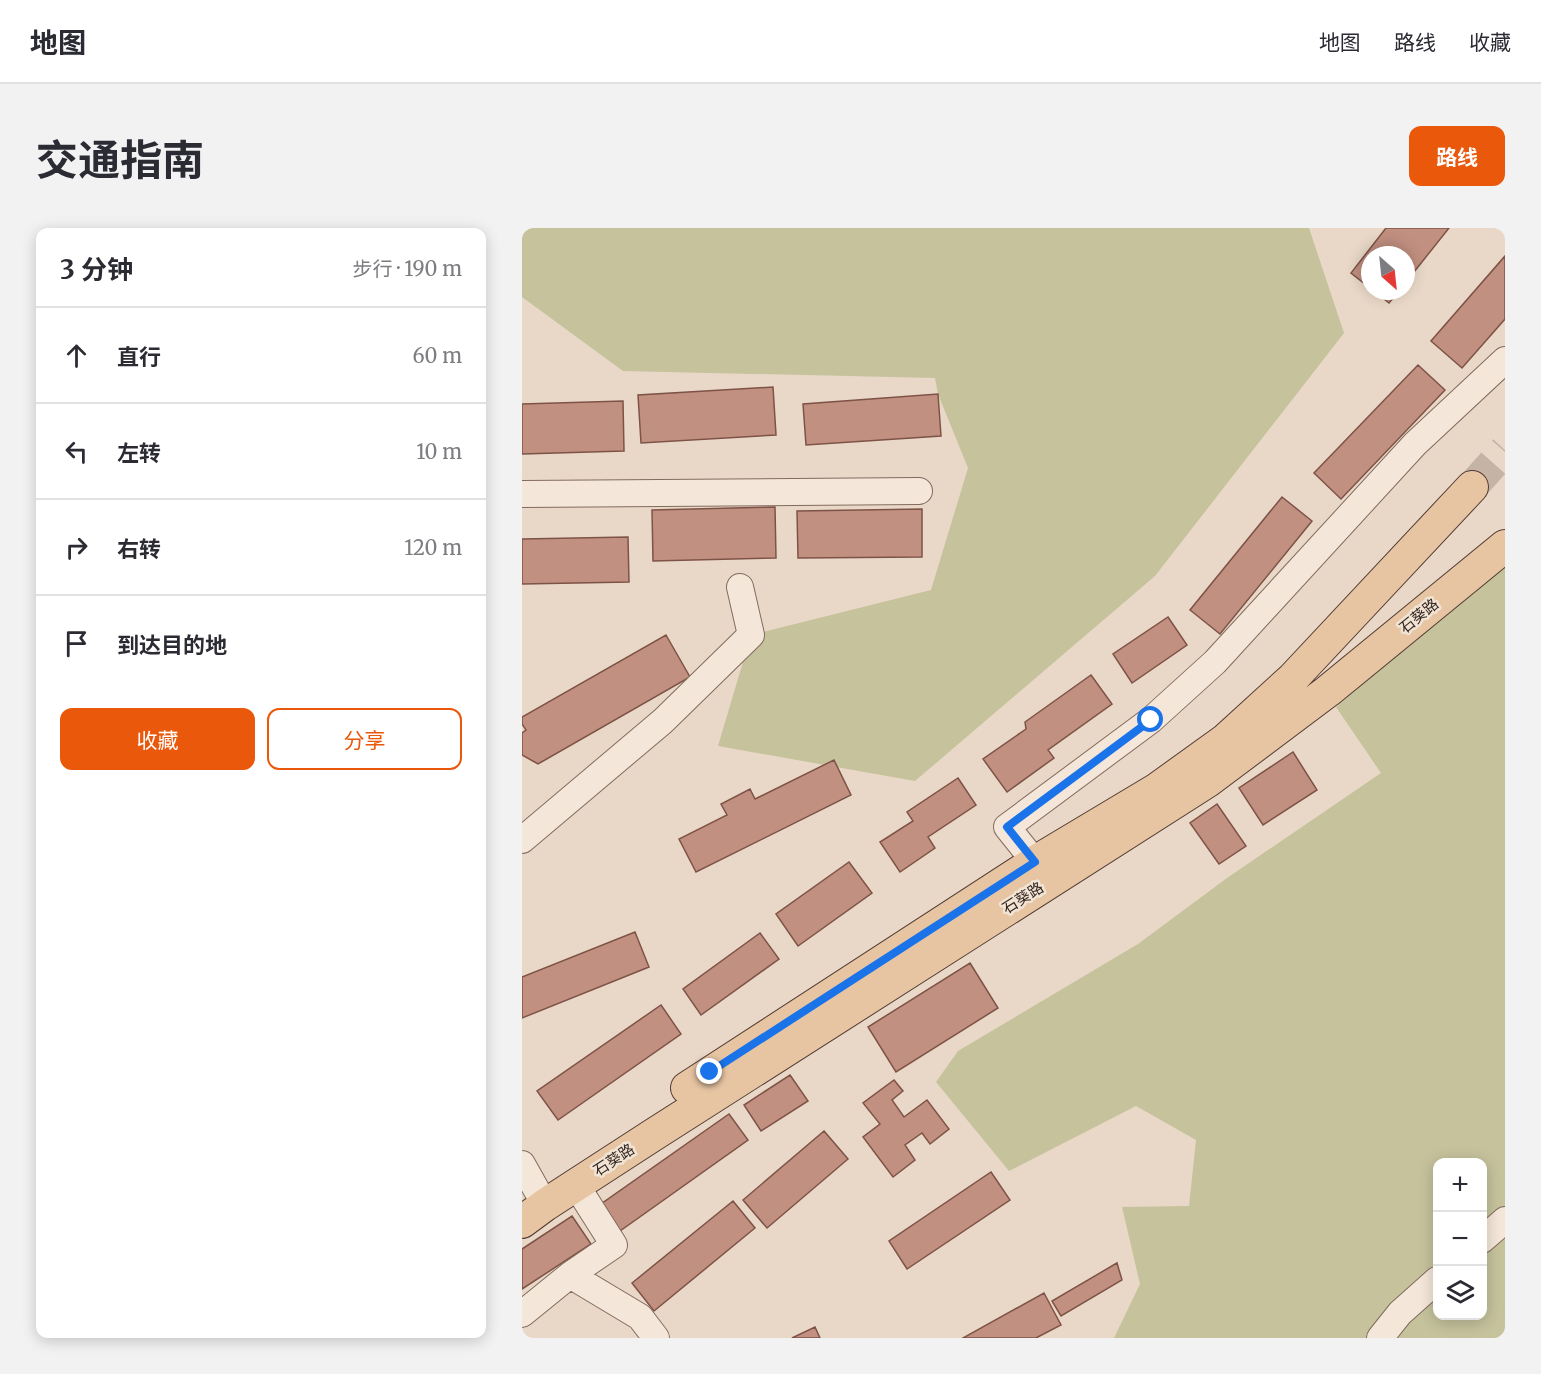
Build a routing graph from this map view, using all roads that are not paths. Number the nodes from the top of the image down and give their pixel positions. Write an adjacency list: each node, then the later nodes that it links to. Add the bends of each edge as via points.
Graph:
1 (1505, 360): 8 (street, via 1415,444 1215,662 1151,720 1007,827)
2 (1472, 487): 8 (main road, via 1293,678 1225,740 1157,789)
3 (919, 491): 4 (street)
4 (522, 494)
5 (1505, 546): 9 (main road, 石葵路, via 1328,691 1208,781)
6 (740, 587): 7 (street, via 751,635 663,721)
7 (522, 840)
8 (1035, 862): 10 (main road, via 710,1072)
9 (576, 1185): 10 (main road, 石葵路); 13 (street, via 614,1245)
10 (530, 1196)
11 (1505, 1220): 12 (street)
12 (1487, 1236)
13 (570, 1275): 15 (street); 16 (street, via 640,1317)
14 (1433, 1284): 17 (street, via 1400,1313)
15 (522, 1314)
16 (656, 1338)
17 (1380, 1338)

